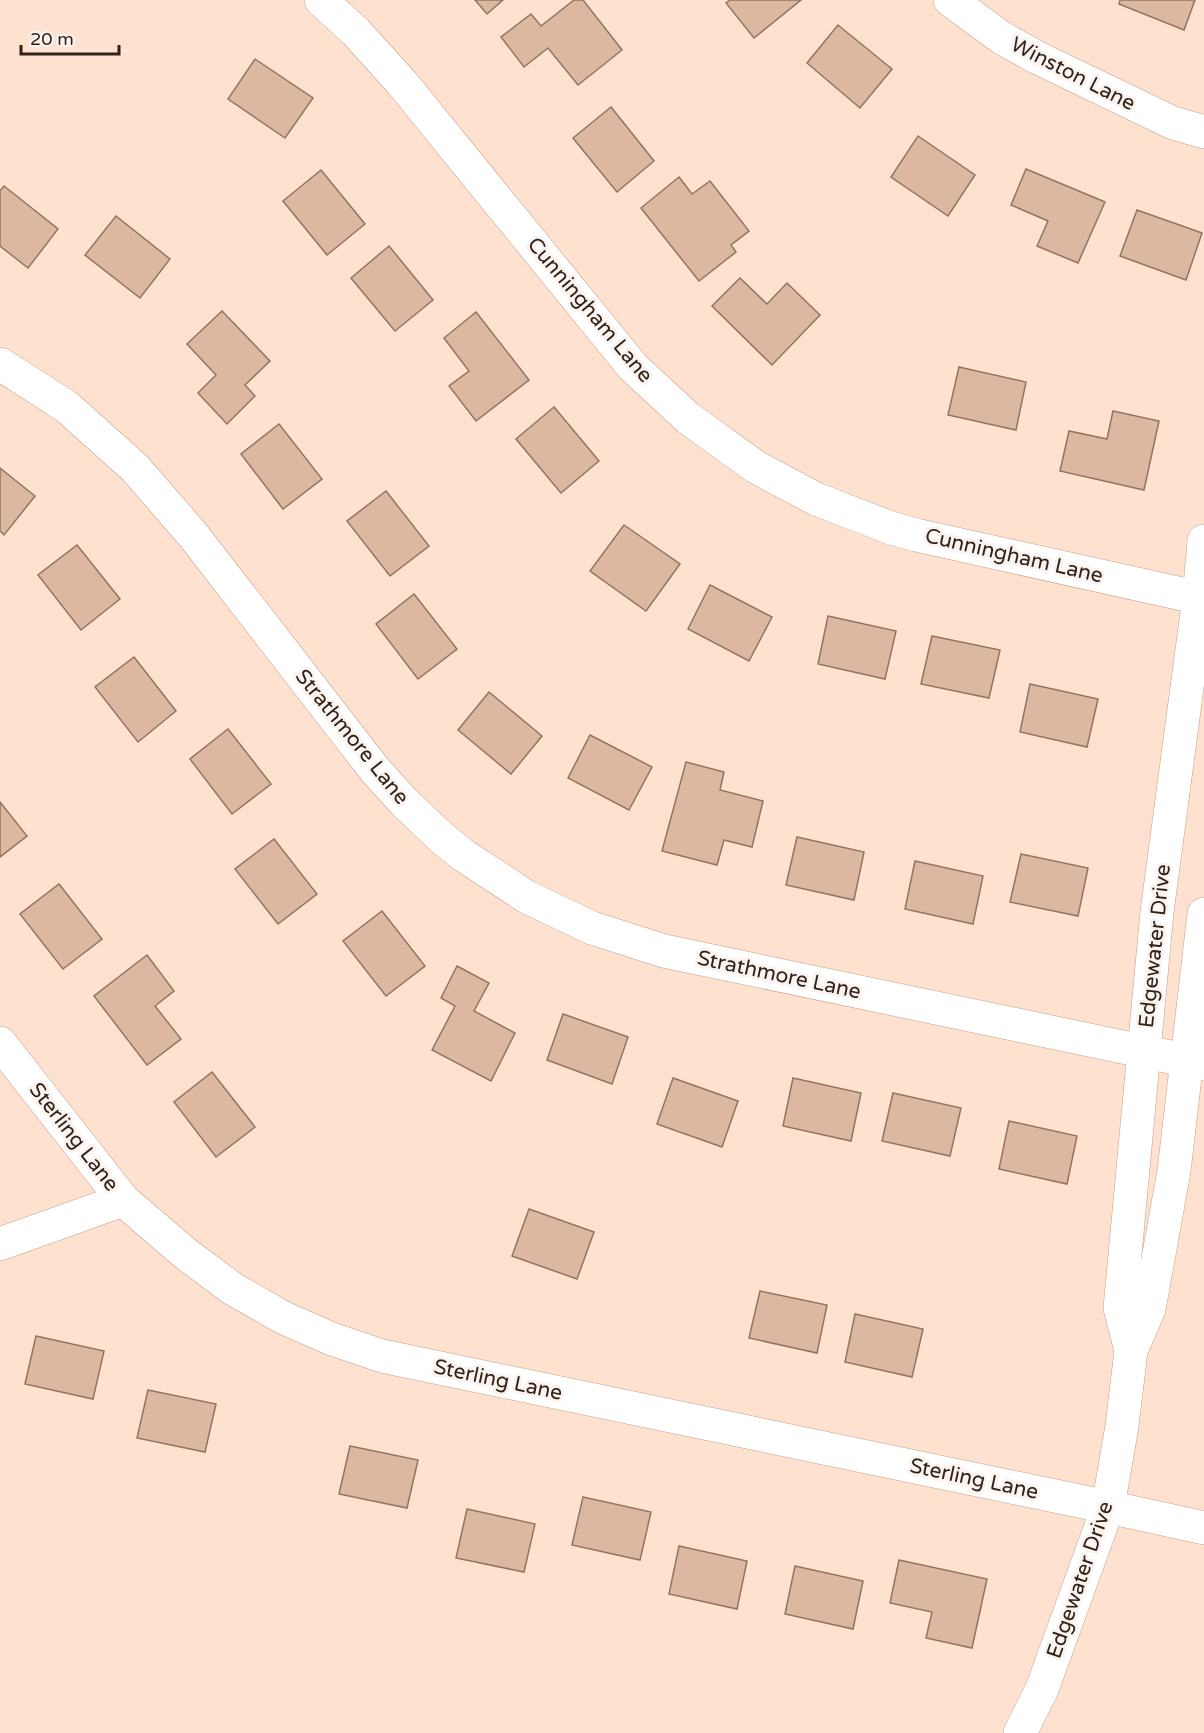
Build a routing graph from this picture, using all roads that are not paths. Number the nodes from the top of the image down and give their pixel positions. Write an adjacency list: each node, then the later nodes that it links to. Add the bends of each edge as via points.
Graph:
1 (321, 0): 6 (street, Cunningham Lane, via 402,83 633,366 688,418 756,467 816,499 891,528)
2 (950, 0): 3 (street, Winston Lane, via 1036,57 1173,123)
3 (1204, 132)
4 (0, 364): 9 (street, Strathmore Lane, via 67,407 135,468 193,535 389,786 443,839 527,897 592,928 664,951)
5 (1204, 541): 6 (street, Edgewater Drive)
6 (1202, 598): 9 (street, Edgewater Drive, via 1157,912)
7 (1204, 914): 10 (street, Edgewater Drive)
8 (0, 1043): 11 (street, Sterling Lane)
9 (1144, 1051): 10 (street, Strathmore Lane); 13 (street, Edgewater Drive, via 1120,1308)
10 (1196, 1062): 13 (street, Edgewater Drive, via 1149,1310)
11 (123, 1200): 12 (street); 14 (street, Sterling Lane, via 233,1289 284,1318 382,1356)
12 (0, 1244)
13 (1131, 1351): 14 (street, Edgewater Drive)
14 (1108, 1507): 15 (street, Sterling Lane); 16 (street, Edgewater Drive, via 1042,1689)
15 (1204, 1528)
16 (1020, 1733)

